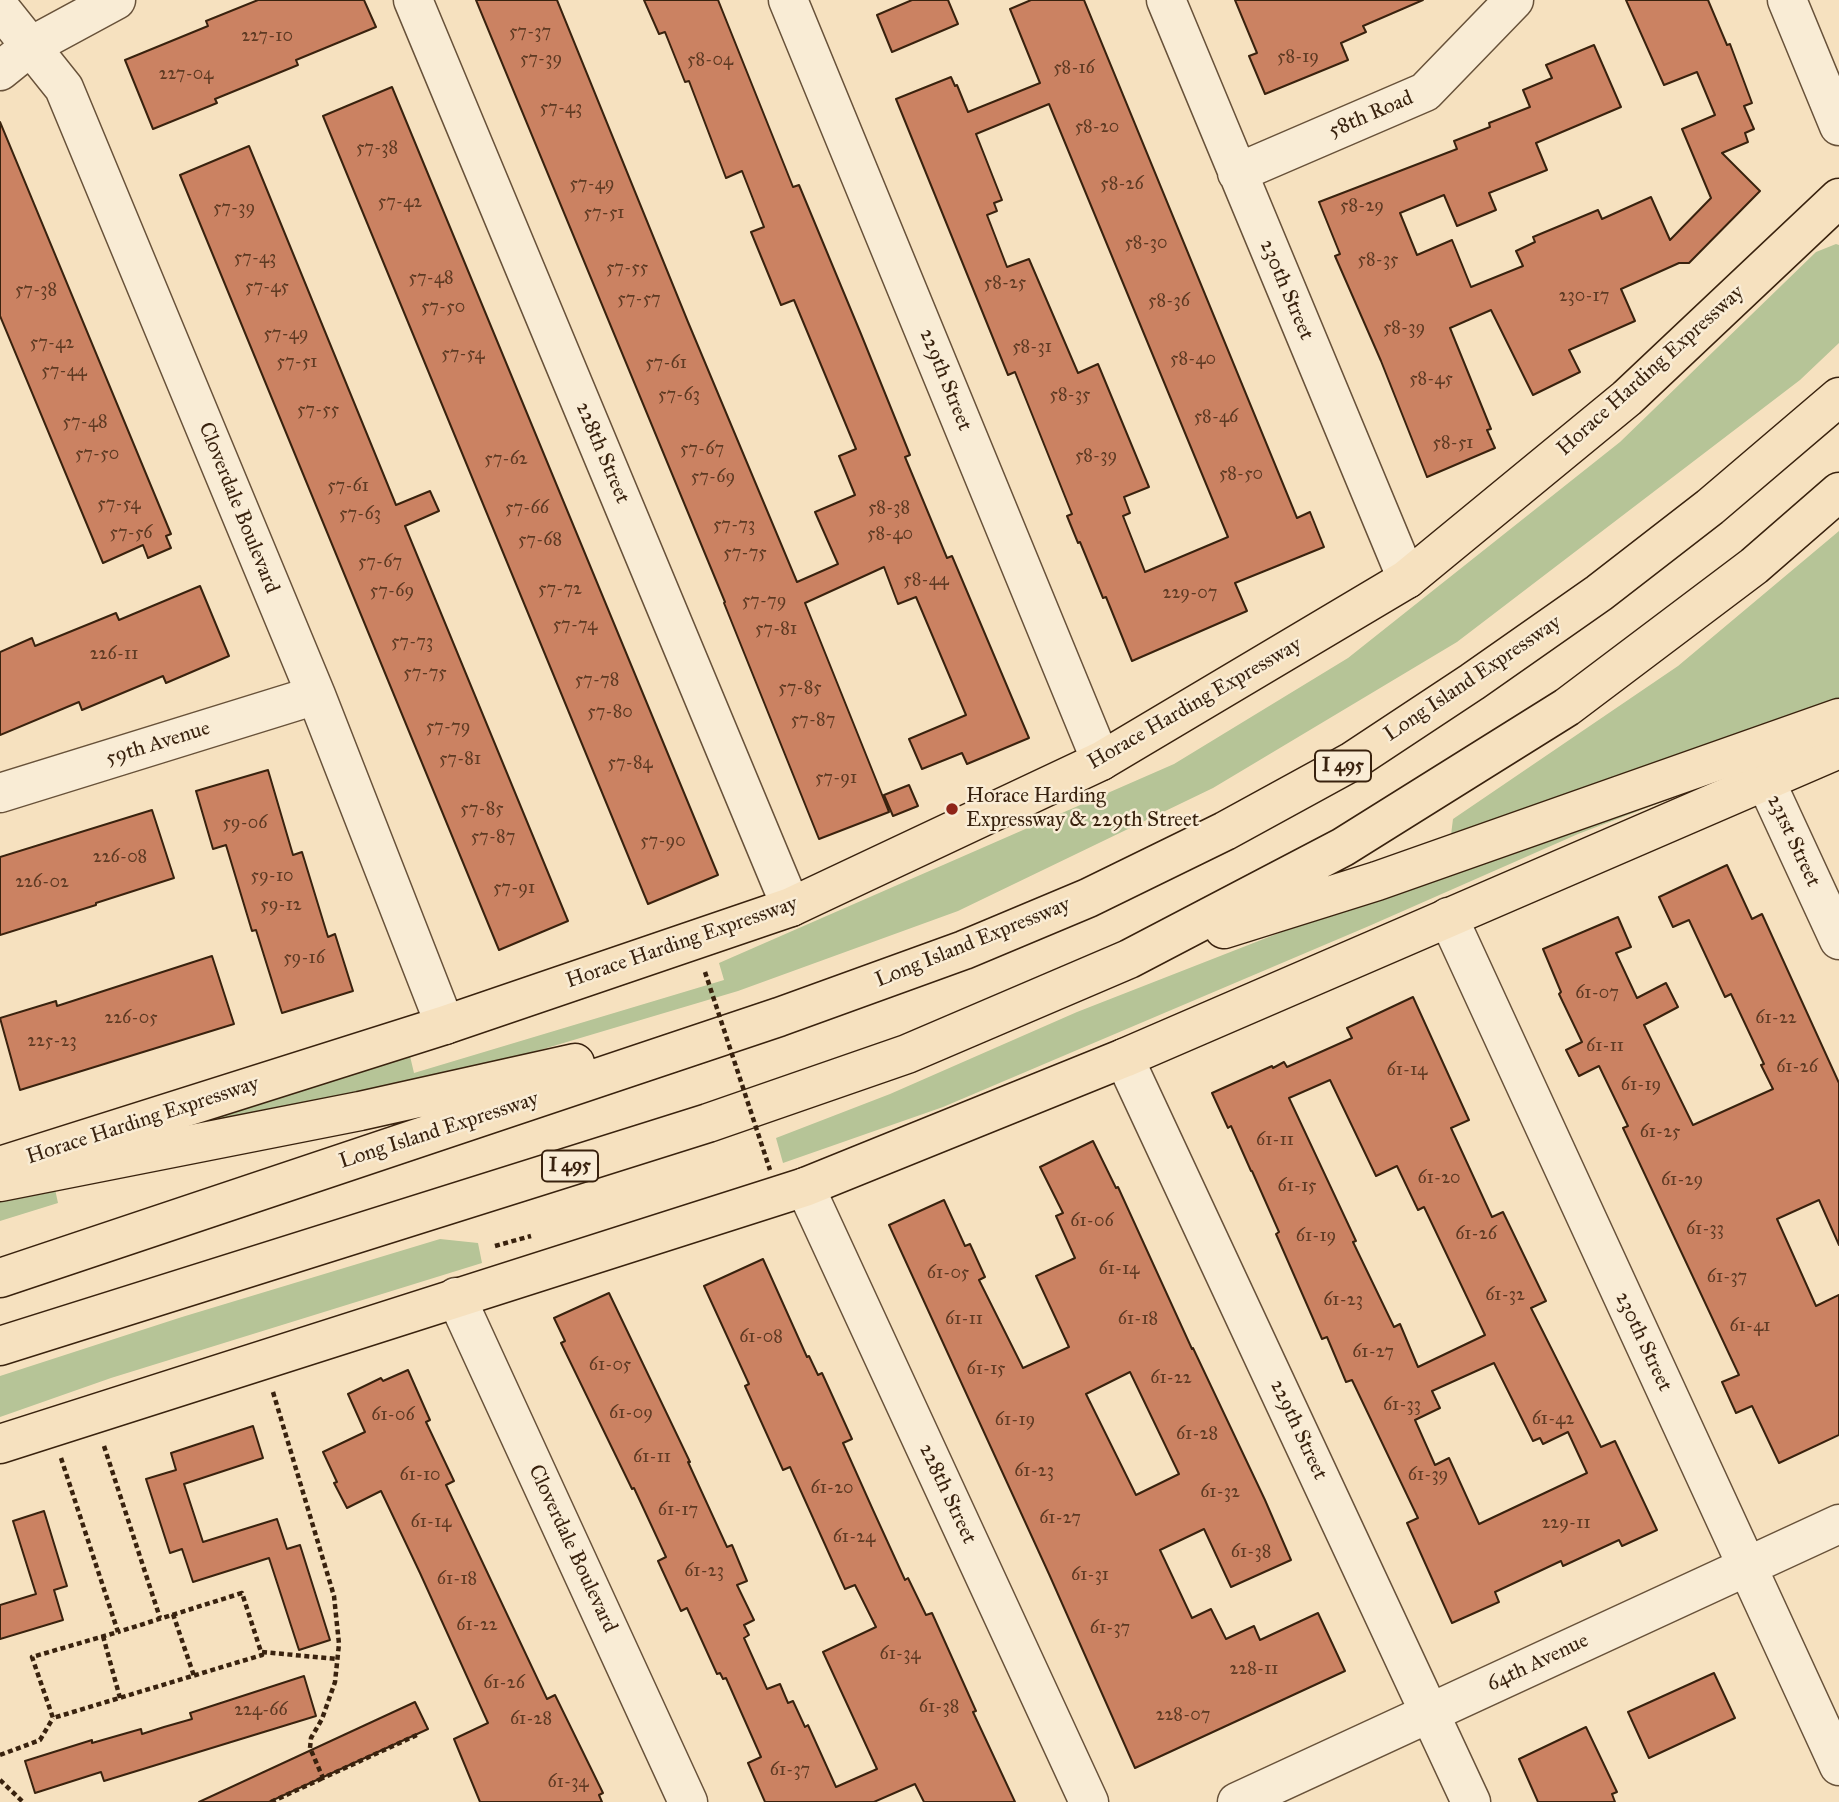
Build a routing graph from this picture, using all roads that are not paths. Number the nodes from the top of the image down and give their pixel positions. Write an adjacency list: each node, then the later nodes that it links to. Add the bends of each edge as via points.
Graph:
1 (116, 0): 8 (street)
2 (413, 0): 22 (street, 228th Street)
3 (788, 0): 19 (street, 229th Street)
4 (1166, 0): 11 (street, 230th Street)
5 (1514, 0): 11 (street, 58th Road, via 1425,92)
6 (1787, 0): 10 (street)
7 (0, 8): 8 (street, Cloverdale Boulevard)
8 (31, 46): 9 (street); 16 (street, Cloverdale Boulevard, via 64,88)
9 (0, 71)
10 (1839, 126)
11 (1237, 173): 15 (street, 230th Street)
12 (1839, 198): 15 (main road, Horace Harding Expressway, via 1627,398)
13 (1839, 397): 26 (main road, Long Island Expressway / I 495, via 1710,507 1599,593 1350,762 1225,831 1088,898 964,950)
14 (1839, 492): 25 (main road, I 495, via 1754,566 1567,706 1343,847)
15 (1406, 579): 19 (main road, Horace Harding Expressway)
16 (316, 695): 21 (street, 59th Avenue); 27 (street, Cloverdale Boulevard)
17 (1839, 718): 25 (main road, via 1377,881)
18 (1839, 749): 20 (main road)
19 (1101, 761): 22 (main road, Horace Harding Expressway)
20 (1765, 780): 23 (main road); 24 (street, 231st Street)
21 (0, 793)
22 (791, 907): 27 (main road, Horace Harding Expressway)
23 (1448, 918): 28 (main road); 37 (street, 230th Street)
24 (1839, 940)
25 (1129, 959): 34 (main road, I 495, via 907,1055)
26 (779, 1017): 30 (main road, via 360,1111); 32 (main road, Long Island Expressway / I 495)
27 (445, 1025): 29 (main road, Horace Harding Expressway)
28 (1124, 1058): 31 (main road); 38 (street, 229th Street)
29 (0, 1166)
30 (0, 1182)
31 (805, 1187): 33 (main road); 41 (street, 228th Street)
32 (0, 1278)
33 (456, 1297): 35 (main road); 40 (street, Cloverdale Boulevard)
34 (0, 1346)
35 (0, 1444)
36 (1839, 1524): 37 (street, 64th Avenue)
37 (1747, 1567): 38 (street, 64th Avenue); 39 (street, 230th Street)
38 (1430, 1714): 42 (street, 64th Avenue); 43 (street, 229th Street)
39 (1839, 1766)
40 (688, 1802)
41 (1088, 1802)
42 (1237, 1802)
43 (1471, 1802)

